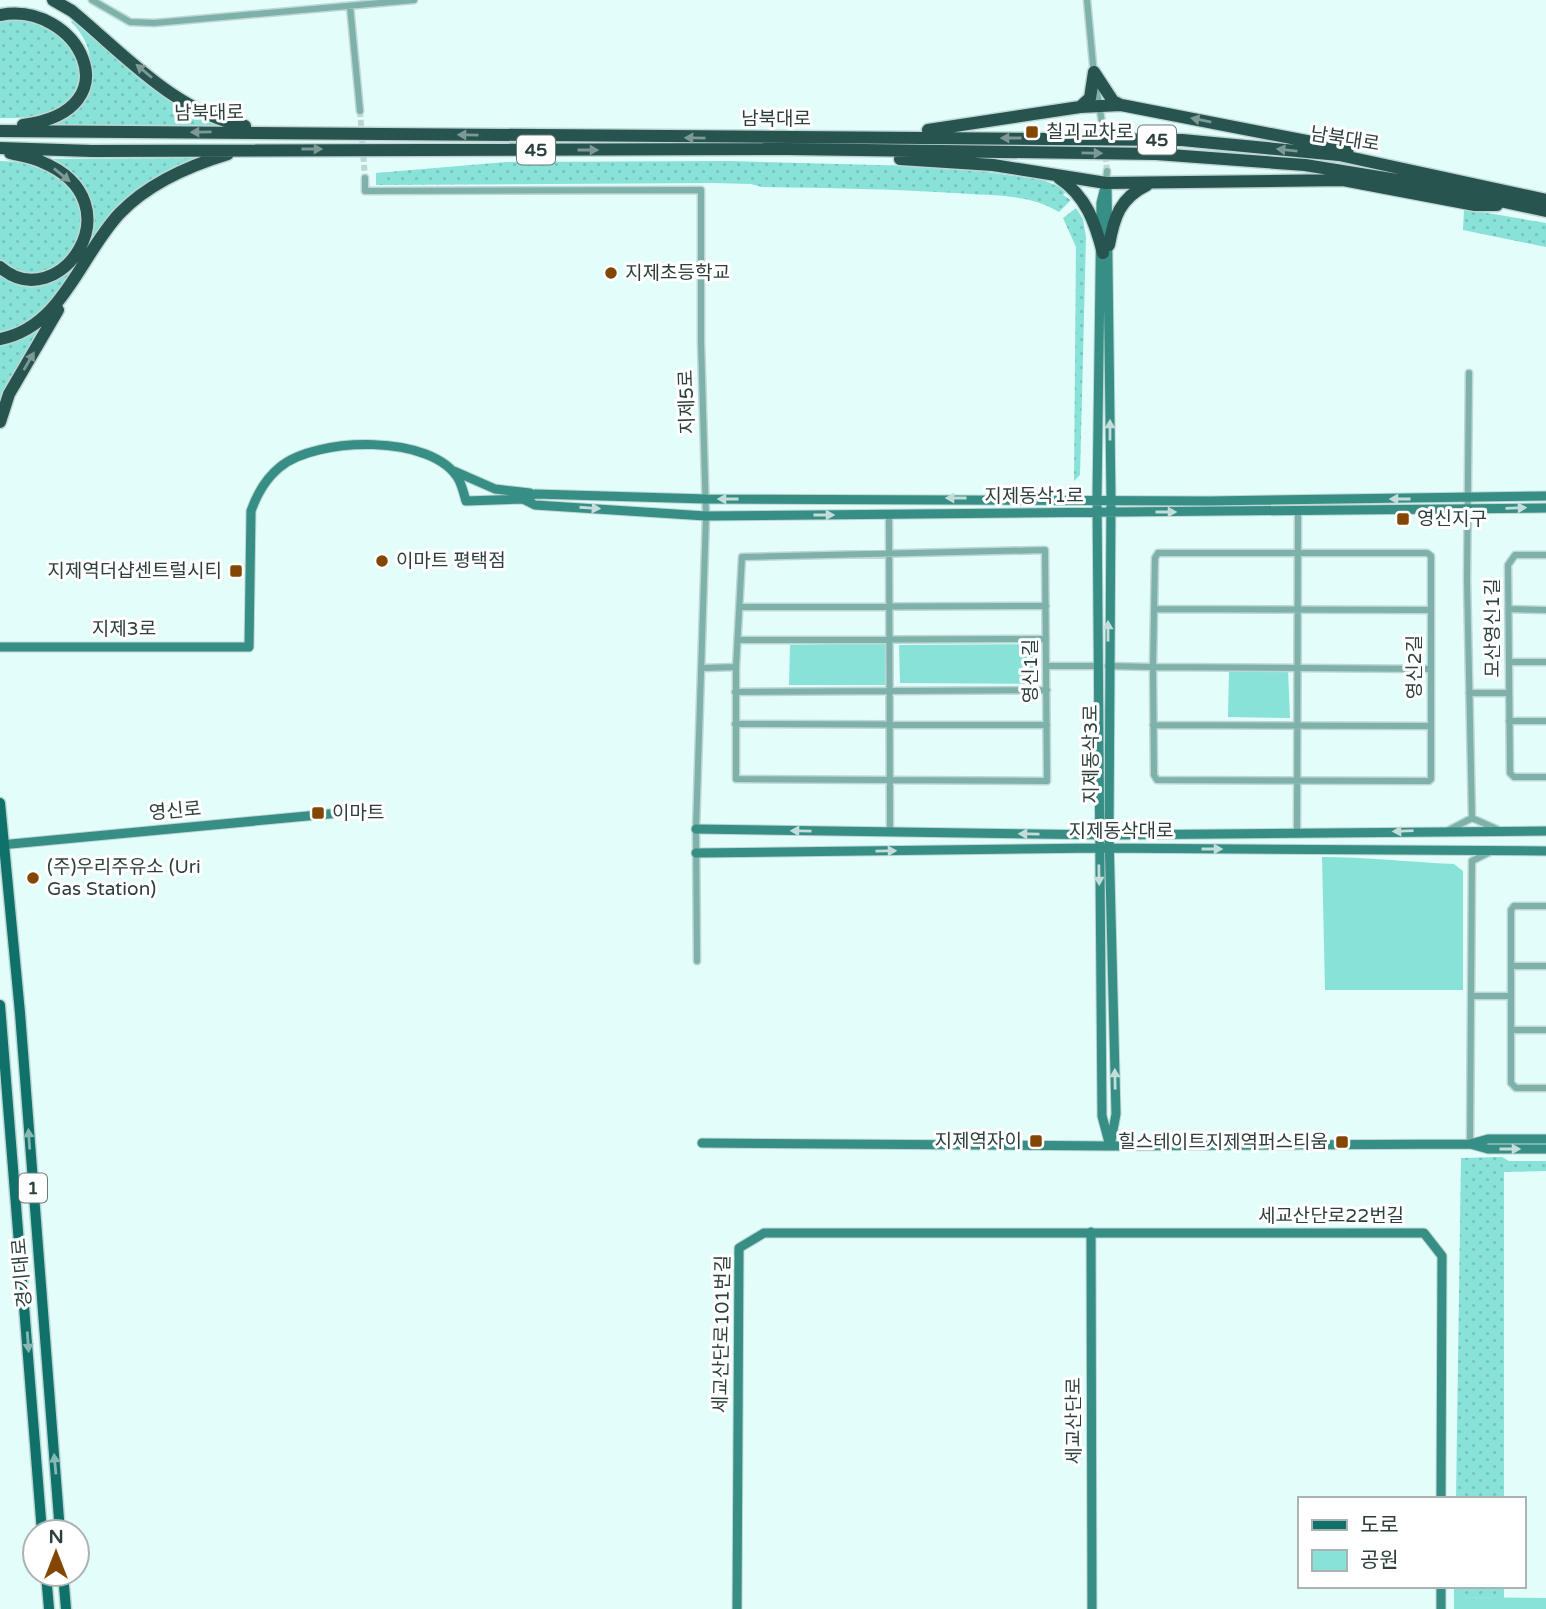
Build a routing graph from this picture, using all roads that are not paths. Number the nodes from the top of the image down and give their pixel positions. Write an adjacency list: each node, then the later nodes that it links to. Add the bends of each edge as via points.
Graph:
1 (53, 0): 7 (highway)
2 (62, 0): 7 (highway)
3 (92, 0): 6 (street, via 130,22 154,23)
4 (414, 0): 6 (street)
5 (1087, 0): 9 (street)
6 (350, 6): 13 (street)
7 (72, 11): 16 (highway, one-way to 7, via 216,120 181,103)
8 (0, 15): 15 (highway, via 20,8 50,13 73,31 82,44 85,61 85,76 70,107 44,122)
9 (1094, 72): 10 (highway, via 1113,101); 11 (street); 12 (highway, via 1090,98)
10 (1121, 105): 11 (highway); 25 (highway, one-way to 10, via 1423,165)
11 (1100, 106): 12 (highway); 14 (street)
12 (1080, 107): 17 (highway, via 938,130 816,132)
13 (360, 111)
14 (1103, 129)
15 (0, 130): 16 (highway, 남북대로 / 45, one-way to 15)
16 (269, 131): 17 (highway, 남북대로 / 45, one-way to 16)
17 (763, 138): 25 (highway, 남북대로 / 45, one-way to 17, via 1339,155 1230,143)
18 (0, 149): 19 (highway, 남북대로 / 45); 30 (highway, one-way to 30, via 41,161 68,177 88,218 81,248 71,264 36,278 16,277)
19 (243, 149): 20 (highway, 남북대로 / 45, one-way to 20); 31 (highway, via 148,187 118,215)
20 (828, 151): 21 (highway); 27 (highway, 남북대로 / 45, one-way to 27, via 958,150 1243,159 1381,176)
21 (1053, 174): 22 (highway); 29 (highway, via 1084,201)
22 (1107, 177): 24 (highway); 29 (street, 지제동삭3로)
23 (365, 178): 41 (street, 지제5로, via 365,191 701,190)
24 (1151, 183): 27 (highway, via 1343,180 1475,205); 29 (highway, via 1125,200 1114,218)
25 (1505, 191): 26 (highway, 남북대로 / 45)
26 (1546, 200)
27 (1515, 205): 28 (highway, 남북대로 / 45)
28 (1546, 211)
29 (1106, 249): 38 (street, 지제동삭3로); 39 (street, 지제동삭3로, one-way to 29)
30 (0, 267)
31 (80, 270): 32 (highway, via 50,312 32,328); 34 (highway, one-way to 31, via 9,394)
32 (0, 340)
33 (1469, 373): 42 (street)
34 (0, 422)
35 (449, 468): 36 (street, via 495,489); 40 (street, 지제동삭1로, via 459,479 466,500); 64 (street, 지제3로, via 401,446 326,447 281,465 258,491 251,511 248,647)
36 (535, 494): 40 (street, 지제동삭1로); 41 (street, 지제동삭1로)
37 (1546, 496): 42 (street, 지제동삭1로)
38 (1097, 498): 39 (street, 지제동삭1로); 41 (street, 지제동삭1로, one-way to 41); 47 (street, 지제동삭3로)
39 (1111, 498): 42 (street, 지제동삭1로, one-way to 39); 45 (street, 지제동삭3로)
40 (523, 499): 49 (street, 지제동삭1로, one-way to 49, via 535,505)
41 (706, 499): 49 (street, 지제5로)
42 (1468, 499): 44 (street)
43 (1546, 508): 44 (street, 지제동삭1로, one-way to 43)
44 (1468, 510): 46 (street, 지제동삭1로); 78 (street)
45 (1109, 512): 46 (street, 지제동삭1로, one-way to 46); 47 (street, 지제동삭1로); 69 (street, 지제동삭3로, one-way to 45)
46 (1298, 512): 50 (street)
47 (1098, 513): 48 (street, 지제동삭1로); 68 (street, 지제동삭3로)
48 (889, 514): 49 (street, 지제동삭1로, one-way to 48); 51 (street)
49 (706, 516): 72 (street, 지제5로)
50 (1296, 552): 56 (street, 영신2길, via 1158,552); 57 (street); 59 (street, 영신2길, via 1428,553)
51 (890, 554): 53 (street, 영신1길, via 1045,550); 54 (street, 영신1길, via 741,557); 55 (street)
52 (1546, 555): 58 (street, 모산영신1길, via 1515,555 1512,559 1508,565)
53 (1046, 606): 55 (street); 61 (street, 영신1길)
54 (740, 607): 55 (street); 62 (street, 영신1길)
55 (890, 607): 63 (street)
56 (1154, 609): 57 (street); 71 (street, 영신2길)
57 (1296, 609): 59 (street); 73 (street)
58 (1508, 609): 60 (street); 65 (street, 모산영신1길)
59 (1431, 610): 74 (street, 영신2길)
60 (1546, 610)
61 (1046, 639): 63 (street); 67 (street, 영신1길)
62 (738, 640): 63 (street); 70 (street, 영신1길)
63 (890, 640): 76 (street)
64 (0, 647)
65 (1509, 662): 66 (street); 79 (street, 모산영신1길)
66 (1546, 662)
67 (1047, 666): 68 (street); 75 (street, 영신1길)
68 (1097, 666): 100 (street, 지제동삭3로)
69 (1108, 666): 71 (street); 101 (street, 지제동삭3로)
70 (736, 667): 72 (street); 77 (street, 영신1길)
71 (1153, 667): 73 (street); 85 (street, 영신2길)
72 (703, 668): 94 (street, 지제5로)
73 (1295, 668): 74 (street); 86 (street)
74 (1431, 669): 87 (street, 영신2길)
75 (1047, 690): 76 (street); 84 (street, 영신1길)
76 (890, 691): 77 (street); 83 (street)
77 (735, 692): 82 (street, 영신1길)
78 (1469, 693): 79 (street, 모산영신1길); 93 (street)
79 (1509, 693): 80 (street, 모산영신1길)
80 (1509, 721): 81 (street); 88 (street, 모산영신1길, via 1510,773 1514,777)
81 (1546, 721)
82 (735, 724): 83 (street); 89 (street, 영신1길, via 736,779)
83 (890, 725): 84 (street); 89 (street)
84 (1047, 725): 89 (street, 영신1길, via 1047,781)
85 (1153, 725): 86 (street); 90 (street, 영신2길, via 1157,779)
86 (1295, 726): 87 (street); 90 (street)
87 (1431, 726): 90 (street, 영신2길, via 1429,781)
88 (1546, 777)
89 (890, 780): 98 (street)
90 (1297, 780): 99 (street)
91 (0, 803): 102 (main road, 경기대로 / 1)
92 (350, 812): 102 (street, 영신로)
93 (1472, 818): 95 (street); 96 (street)
94 (696, 829): 98 (street, 지제동삭대로, one-way to 94); 108 (street, 지제5로)
95 (1449, 830): 96 (street, 지제동삭대로); 99 (street, 지제동삭대로, one-way to 99)
96 (1501, 830): 97 (street, 지제동삭대로)
97 (1546, 831)
98 (890, 832): 100 (street, 지제동삭대로, one-way to 98)
99 (1297, 834): 101 (street, 지제동삭대로)
100 (1098, 835): 101 (street, 지제동삭대로); 103 (street, 지제동삭3로)
101 (1109, 835): 104 (street, 지제동삭3로)
102 (2, 844): 128 (main road, 경기대로 / 1, one-way to 102, via 20,1013)
103 (1098, 848): 104 (street, 지제동삭대로); 108 (street, 지제동삭대로, one-way to 103); 123 (street, 지제동삭3로, one-way to 123, via 1102,1116)
104 (1110, 848): 105 (street, 지제동삭대로, one-way to 105); 123 (street, 지제동삭3로, one-way to 104, via 1116,1114)
105 (1454, 851): 106 (street, 지제동삭대로); 109 (street)
106 (1493, 851): 107 (street, 지제동삭대로); 109 (street)
107 (1546, 851)
108 (696, 853): 111 (street, 지제5로)
109 (1472, 862): 114 (street)
110 (1546, 906): 112 (street, via 1514,906 1511,910)
111 (697, 961)
112 (1512, 966): 113 (street); 115 (street)
113 (1546, 966)
114 (1471, 996): 115 (street); 122 (street)
115 (1511, 996): 117 (street)
116 (0, 1005): 127 (main road, 경기대로 / 1, one-way to 127)
117 (1511, 1030): 118 (street); 119 (street, via 1511,1083)
118 (1546, 1030)
119 (1546, 1088)
120 (1546, 1139): 122 (street, via 1488,1139)
121 (702, 1143): 123 (street)
122 (1470, 1144): 123 (street); 124 (street, one-way to 124, via 1488,1149)
123 (1110, 1146)
124 (1546, 1149)
125 (1091, 1232): 126 (street, 세교산단로22번길, via 1424,1233 1442,1256); 134 (street, 세교산단로101번길, via 764,1233 738,1248); 135 (street, 세교산단로)
126 (1441, 1497)
127 (41, 1518)
128 (59, 1518)
129 (47, 1588): 132 (main road)
130 (64, 1588): 133 (main road)
131 (1441, 1588): 136 (street)
132 (49, 1609)
133 (66, 1609)
134 (737, 1609)
135 (1092, 1609)
136 (1441, 1609)

